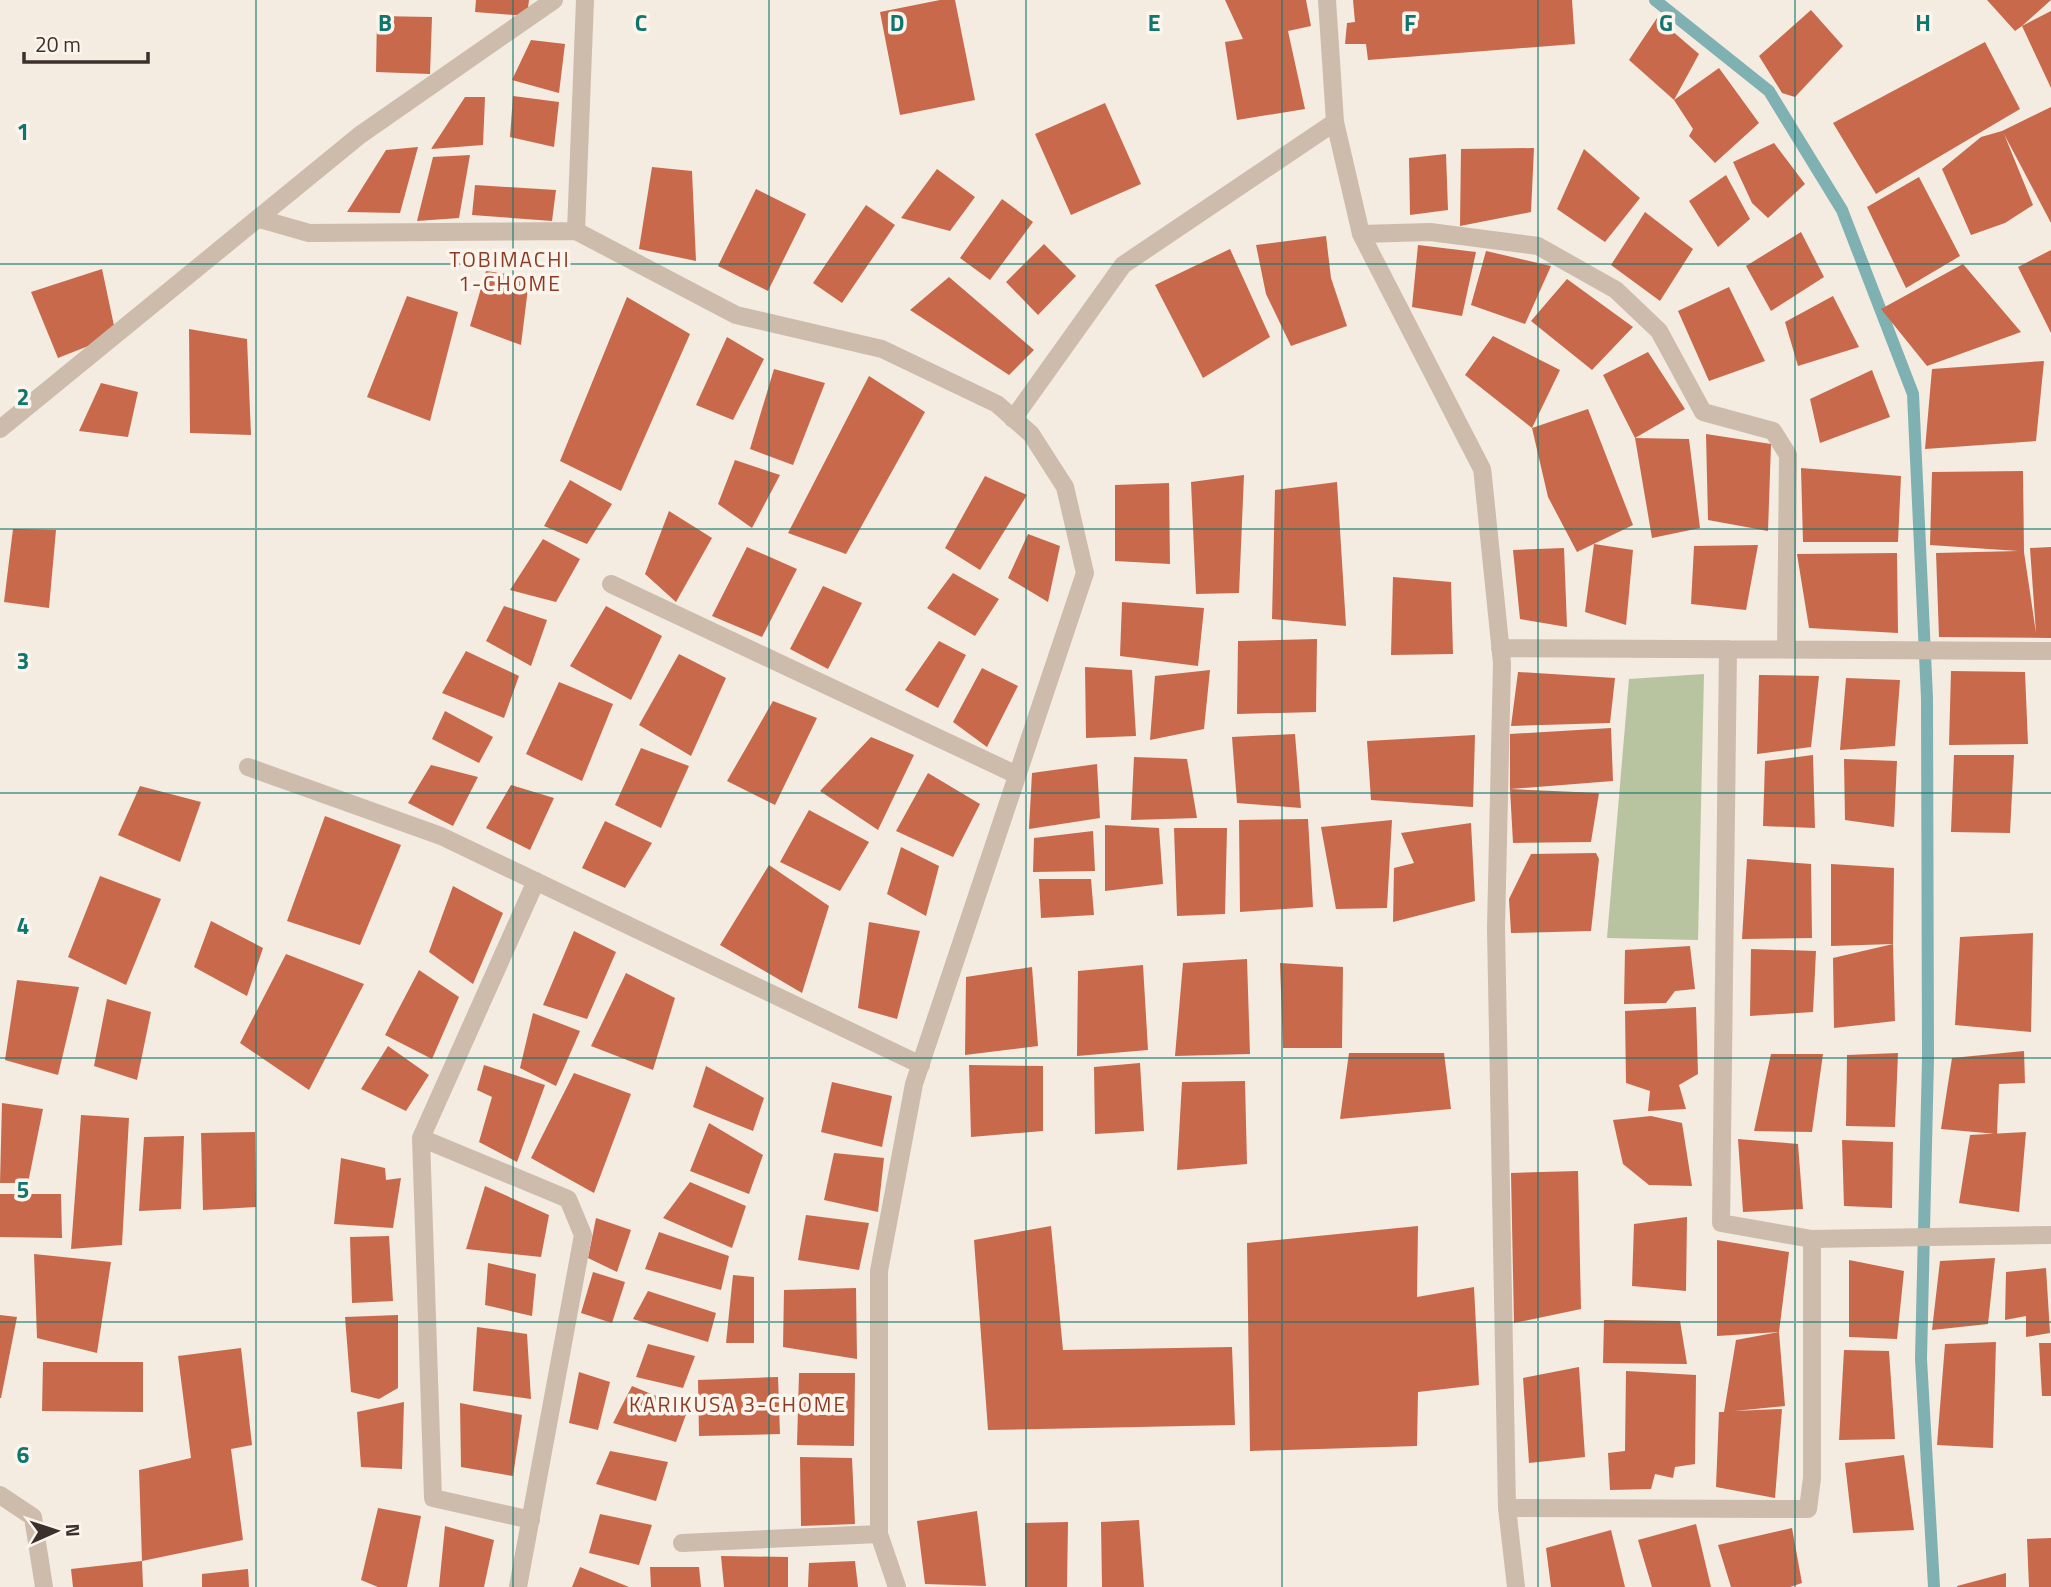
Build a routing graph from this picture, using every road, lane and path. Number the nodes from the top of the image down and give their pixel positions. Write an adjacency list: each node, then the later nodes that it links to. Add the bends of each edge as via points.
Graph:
1 (554, 0): 5 (street, via 360,135)
2 (585, 0): 6 (street)
3 (1327, 0): 4 (street)
4 (1335, 122): 7 (street); 8 (street, via 1123,265)
5 (260, 219): 6 (street, via 309,233); 9 (street)
6 (576, 231): 8 (street, via 736,315 882,349 997,404)
7 (1361, 234): 11 (street, via 1482,469); 13 (street, via 1430,232 1538,246 1616,289 1659,331 1703,412 1773,431 1788,455)
8 (1013, 419): 16 (street, via 1031,434 1065,486 1085,573)
9 (0, 429)
10 (611, 584): 16 (street)
11 (1500, 648): 12 (street); 23 (street, via 1496,928)
12 (1728, 649): 13 (street); 21 (street, via 1721,1223)
13 (1786, 650): 14 (street)
14 (2051, 651)
15 (248, 767): 17 (street, via 441,836)
16 (1017, 775): 18 (street)
17 (536, 881): 18 (street); 19 (street)
18 (921, 1065): 25 (street, via 879,1271)
19 (421, 1138): 24 (street, via 433,1498); 24 (street, via 568,1199 583,1235)
20 (2051, 1235): 21 (street)
21 (1812, 1240): 23 (street, via 1812,1478 1808,1509)
22 (0, 1495): 27 (street, via 33,1517)
23 (1507, 1508): 30 (street)
24 (531, 1520): 28 (street)
25 (880, 1534): 26 (street); 29 (street)
26 (682, 1543)
27 (44, 1587)
28 (518, 1587)
29 (897, 1587)
30 (1516, 1587)

